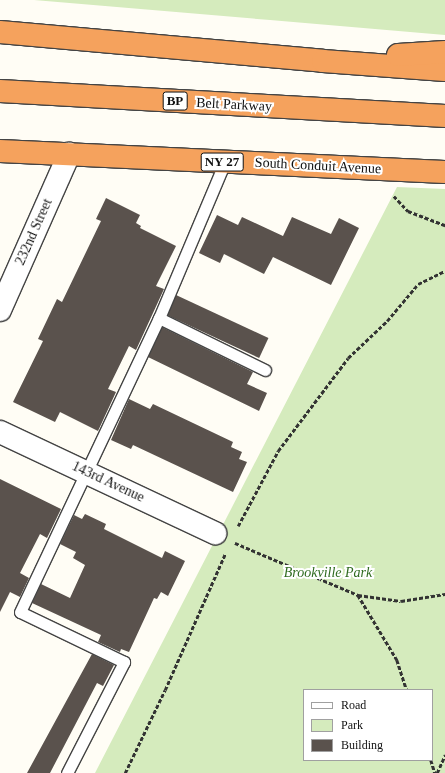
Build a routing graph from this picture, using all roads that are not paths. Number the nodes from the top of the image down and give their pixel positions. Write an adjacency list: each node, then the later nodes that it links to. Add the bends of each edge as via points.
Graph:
1 (0, 32): 3 (highway)
2 (445, 52): 3 (highway)
3 (324, 61): 4 (highway)
4 (445, 70)
5 (0, 91): 6 (highway, Belt Parkway / BP)
6 (445, 116)
7 (0, 151): 8 (highway, South Conduit Avenue / NY 27)
8 (69, 154): 9 (highway, South Conduit Avenue / NY 27); 11 (street, 232nd Street)
9 (225, 162): 10 (highway, South Conduit Avenue / NY 27); 12 (lane)
10 (445, 172)
11 (0, 310)
12 (159, 318): 13 (lane); 15 (lane)
13 (265, 370)
14 (0, 432): 15 (street, 143rd Avenue)
15 (86, 472): 16 (street, 143rd Avenue); 17 (lane, via 20,612 124,662)
16 (223, 537)
17 (67, 773)

